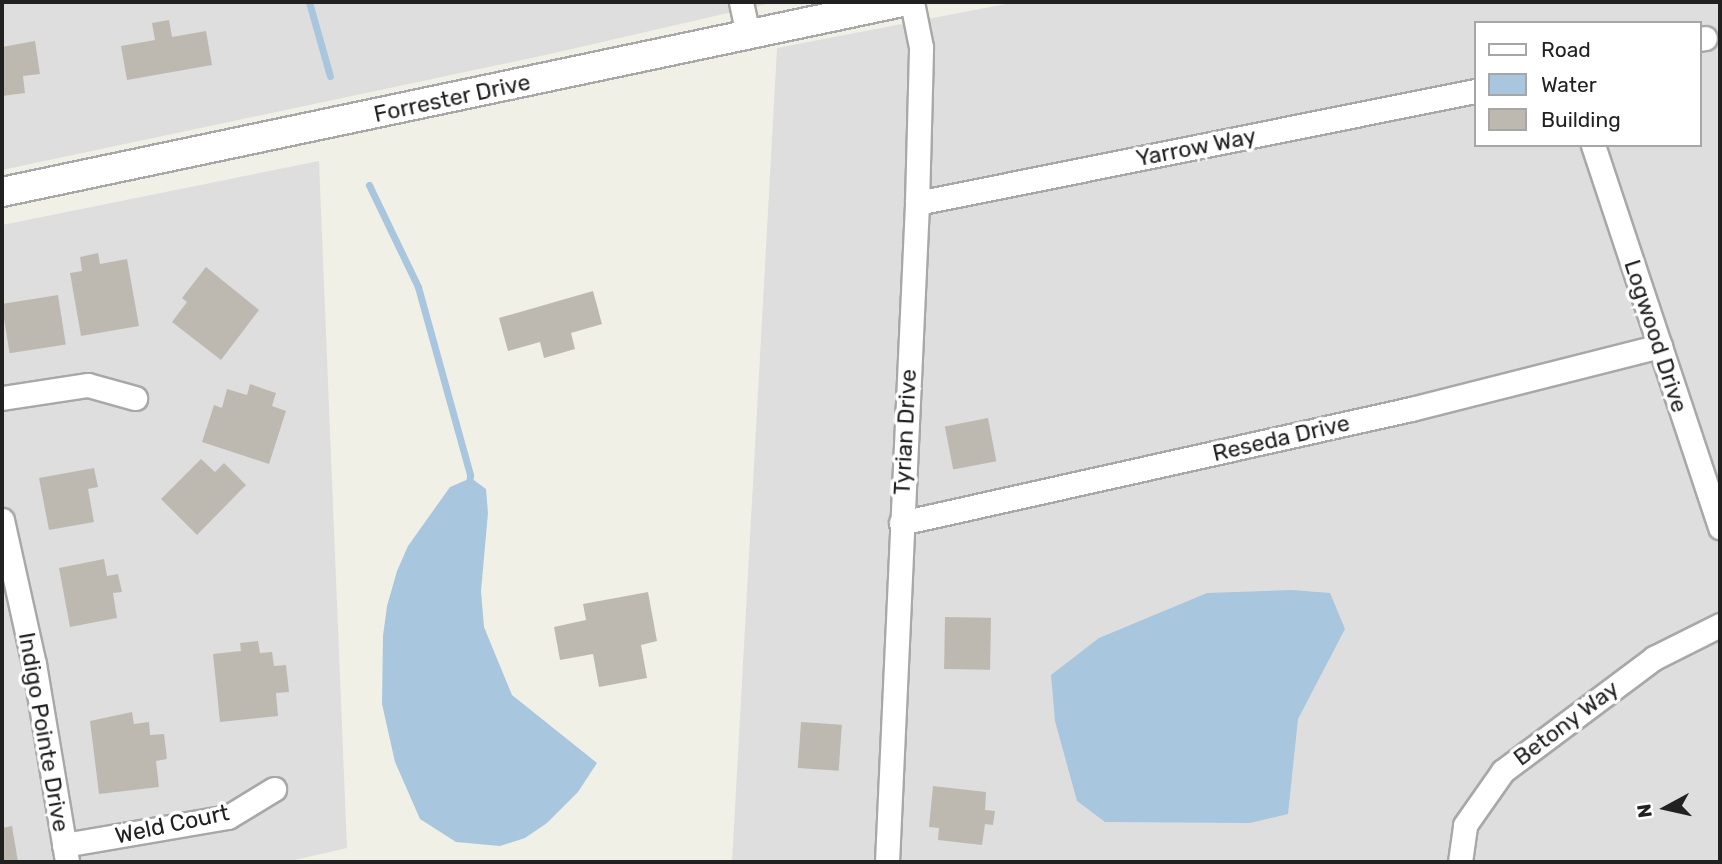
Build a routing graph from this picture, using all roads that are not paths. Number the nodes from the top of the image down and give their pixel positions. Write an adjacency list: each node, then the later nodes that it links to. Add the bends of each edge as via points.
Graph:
1 (741, 2): 4 (street)
2 (902, 2): 4 (street, Forrester Drive)
3 (912, 2): 8 (street, Tyrian Drive, via 921,47)
4 (748, 35): 7 (street, Forrester Drive)
5 (1474, 91): 8 (street, Yarrow Way)
6 (1593, 147): 9 (street, Logwood Drive)
7 (2, 192)
8 (918, 203): 13 (street, Tyrian Drive)
9 (1660, 346): 13 (street, Reseda Drive, via 1411,409); 14 (street, Logwood Drive)
10 (2, 398): 11 (street, via 88,385)
11 (135, 398)
12 (2, 520): 17 (street, Indigo Pointe Drive, via 34,664)
13 (901, 523): 18 (street, Tyrian Drive)
14 (1720, 527)
15 (1720, 625): 19 (street, Betony Way, via 1654,658 1503,771 1465,825)
16 (274, 789): 17 (street, Weld Court, via 228,817)
17 (66, 853)
18 (887, 862)
19 (1460, 862)

